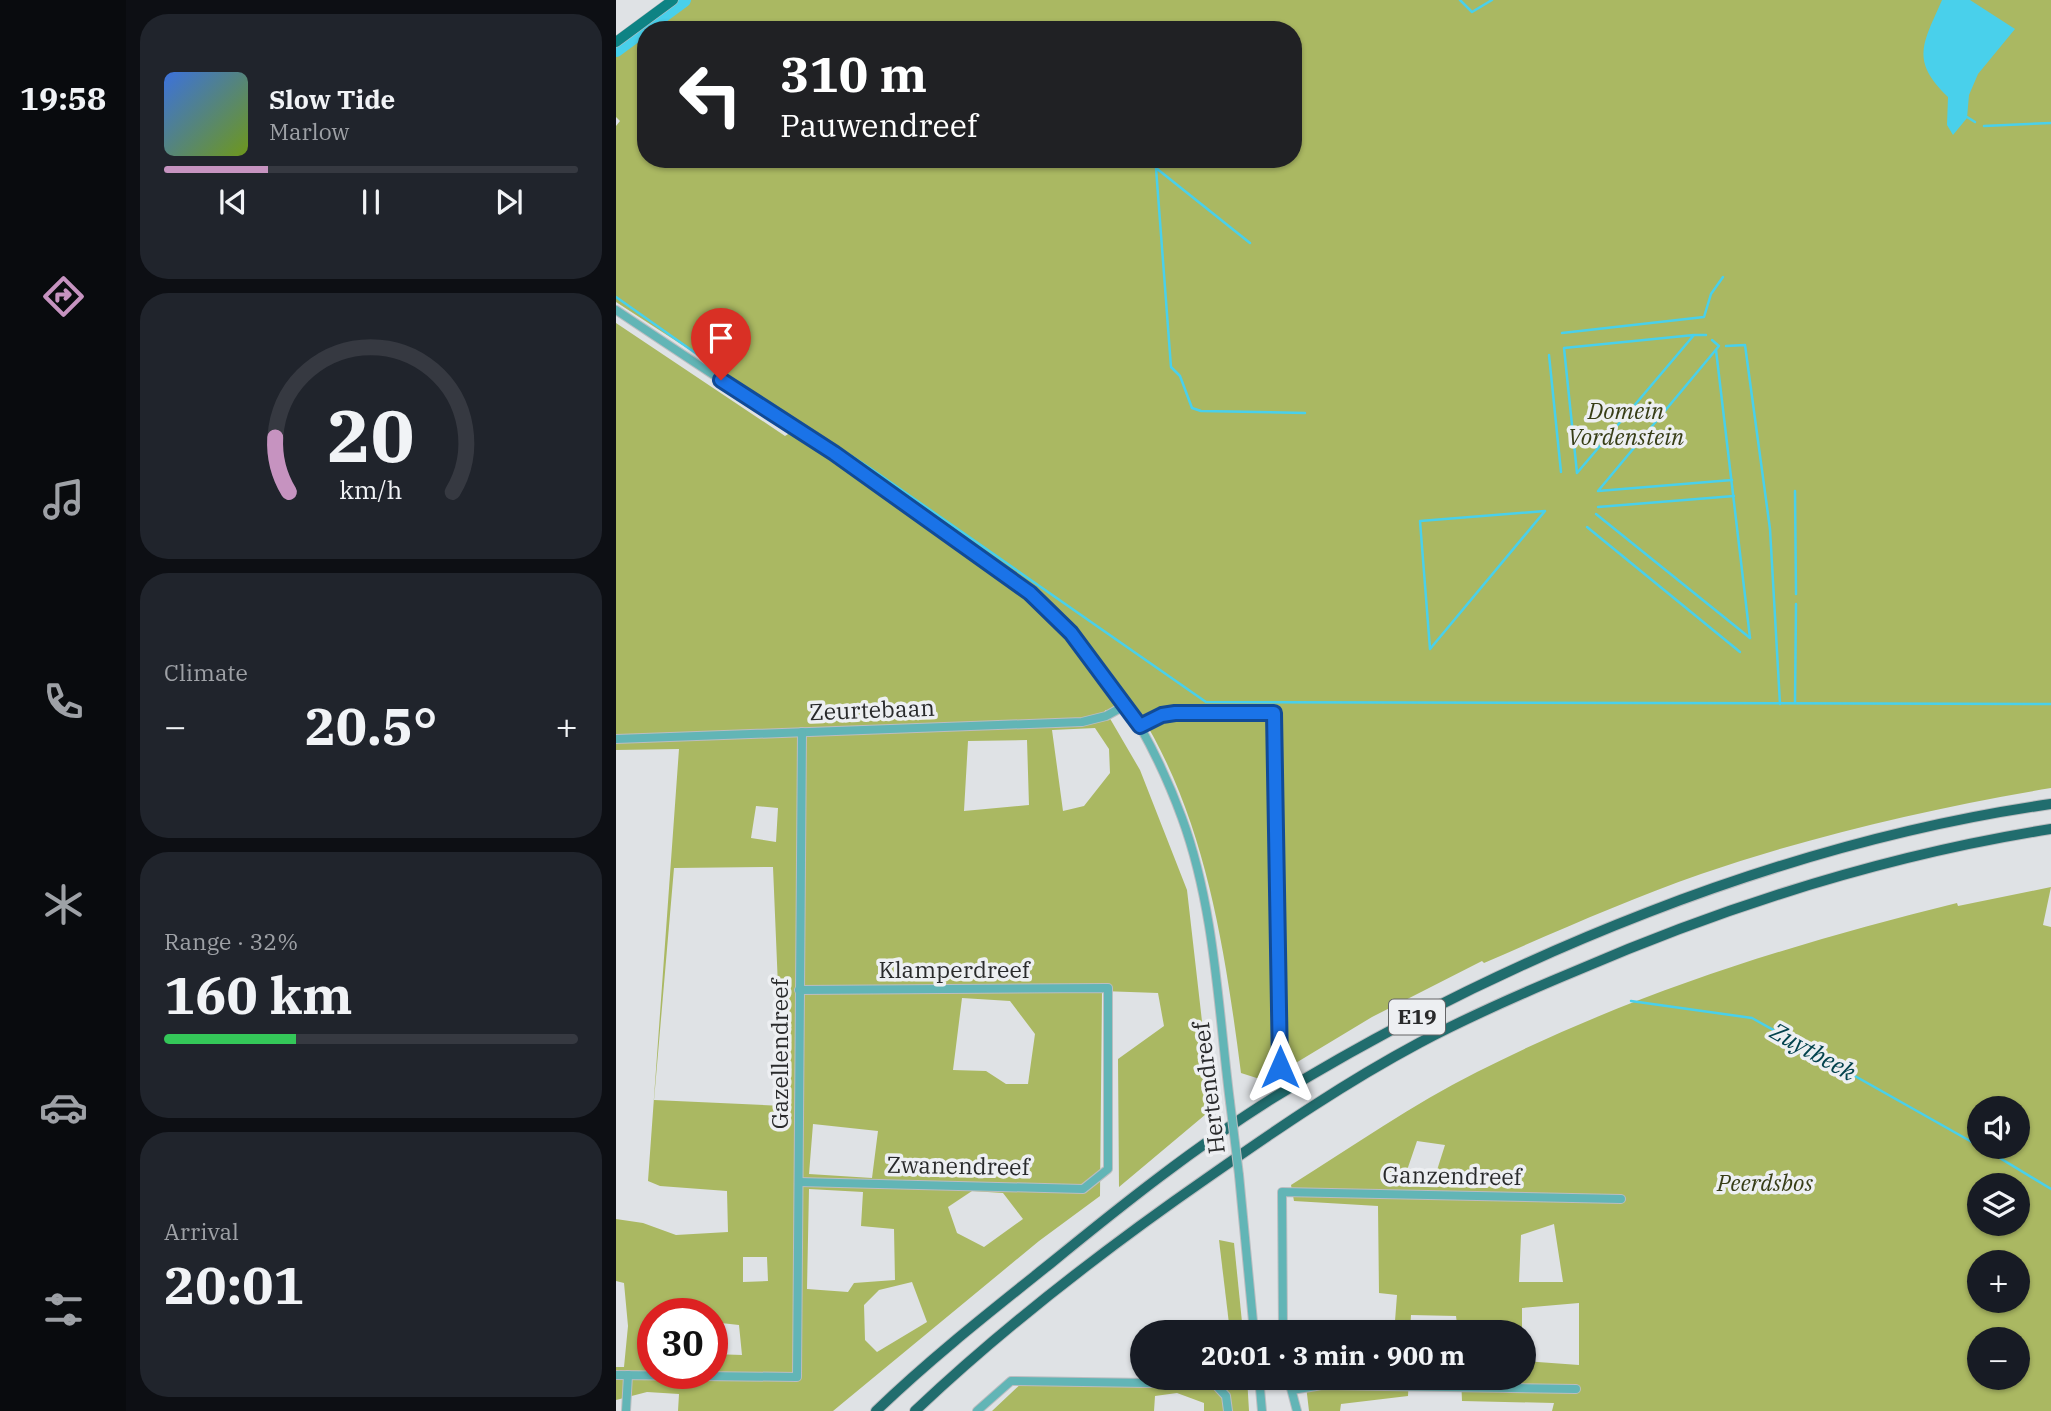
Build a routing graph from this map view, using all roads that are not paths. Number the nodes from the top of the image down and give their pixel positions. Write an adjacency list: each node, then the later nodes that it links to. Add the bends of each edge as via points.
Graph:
1 (673, 0): 2 (main road)
2 (644, 21)
3 (637, 27): 4 (main road)
4 (616, 42)
5 (616, 310): 6 (street, Hertendreef, via 834,453 1030,593 1071,633)
6 (1126, 705): 7 (street, Hertendreef); 8 (street, Zeurtebaan, via 1082,722)
7 (1140, 726): 13 (street, via 1175,713 1274,713); 17 (street, Hertendreef, bridge, via 1182,820 1205,899)
8 (802, 732): 9 (street, Zeurtebaan); 12 (street, Gazellendreef)
9 (616, 739)
10 (2051, 804): 26 (highway, E19, via 1952,821 1755,874 1557,952 1409,1021 1272,1099 1136,1193)
11 (2051, 829): 27 (highway, E19, via 1942,848 1761,898 1649,940 1419,1043 1285,1123 1148,1219 1037,1302)
12 (799, 990): 14 (street, Klamperdreef, via 1108,988); 15 (street, Gazellendreef)
13 (1280, 1067)
14 (1108, 1169): 15 (street, Zwanendreef, via 1083,1189)
15 (799, 1182): 20 (street, Gazellendreef, via 797,1377)
16 (1621, 1199): 18 (street, Ganzendreef, via 1282,1192)
17 (1253, 1320)
18 (1283, 1320)
19 (616, 1375): 20 (street)
20 (628, 1375): 25 (street)
21 (1536, 1388): 22 (street)
22 (1576, 1389)
23 (1260, 1390): 30 (street)
24 (1292, 1390): 31 (street)
25 (626, 1411)
26 (876, 1411)
27 (915, 1411)
28 (977, 1411): 29 (street, via 1011,1381 1038,1381 1215,1384 1226,1395)
29 (1228, 1411)
30 (1262, 1411)
31 (1297, 1411)

